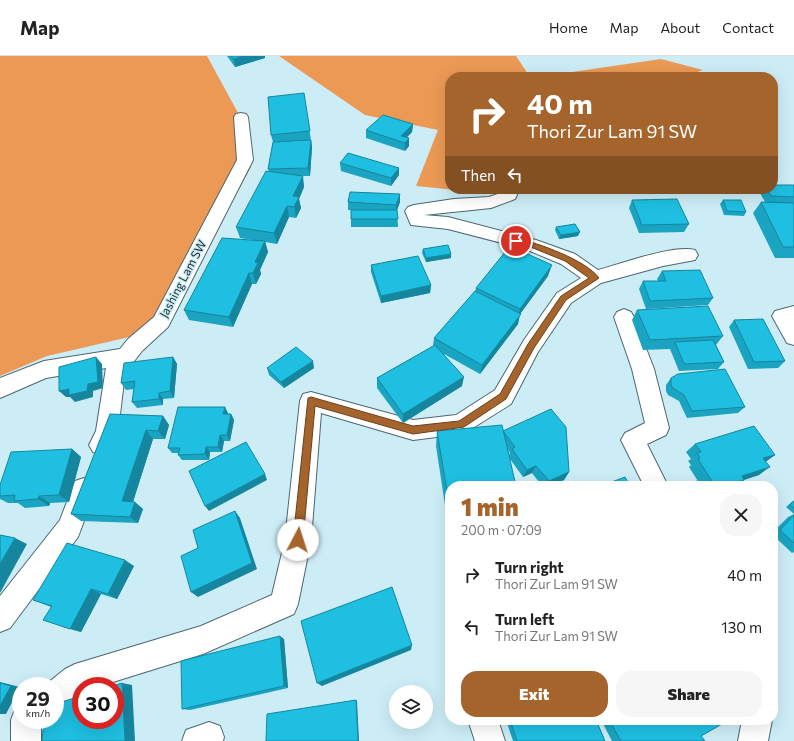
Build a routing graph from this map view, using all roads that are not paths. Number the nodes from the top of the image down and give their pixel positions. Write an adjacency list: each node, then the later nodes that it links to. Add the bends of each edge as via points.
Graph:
1 (241, 118): 8 (street, Jashing Lam SW, via 245,160 161,322 135,345)
2 (509, 195): 4 (street, via 491,202 414,211 417,221 448,223 530,244 568,259)
3 (689, 255): 4 (street, via 664,259)
4 (595, 278): 12 (street, via 564,298 531,346 503,397 460,424 413,430 311,401 298,540 284,604 202,640 75,679)
5 (794, 314): 7 (street, via 782,316)
6 (624, 318): 10 (street, via 643,369 658,428 633,440)
7 (794, 337)
8 (127, 356): 9 (street, via 44,370); 11 (street, Jashing Lam SW, via 115,372 107,431 69,528)
9 (0, 389)
10 (654, 481)
11 (0, 618)
12 (64, 688)
13 (485, 725): 17 (street)
14 (756, 725): 18 (street)
15 (26, 729): 16 (street)
16 (26, 741)
17 (490, 741)
18 (753, 741)

